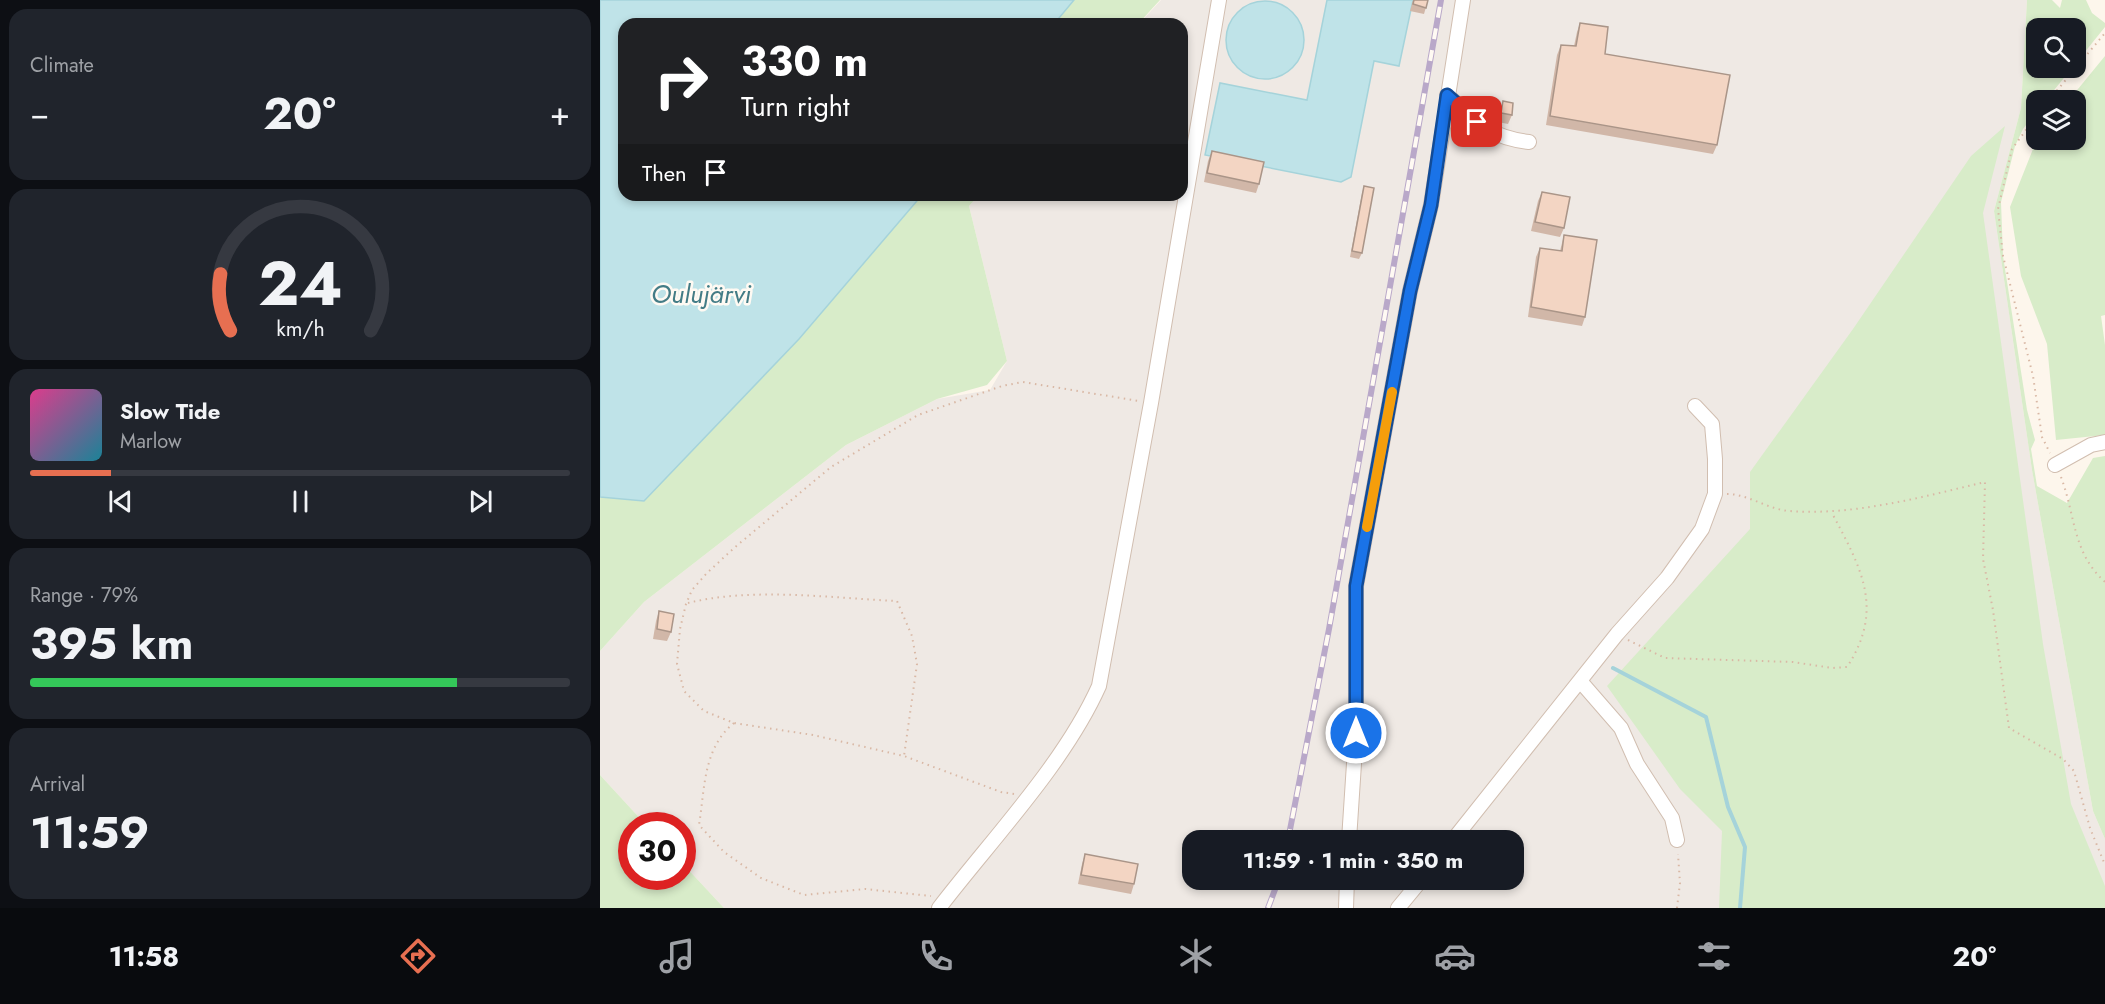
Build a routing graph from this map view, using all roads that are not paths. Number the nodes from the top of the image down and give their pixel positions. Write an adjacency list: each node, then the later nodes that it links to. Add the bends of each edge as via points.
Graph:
1 (1219, 0): 5 (street)
2 (1463, 0): 3 (street)
3 (1447, 95): 4 (street, via 1489,132 1504,139); 11 (street, via 1431,205 1410,291 1356,586 1356,733)
4 (1529, 142)
5 (1188, 184)
6 (1185, 201): 16 (street, via 1099,686 1088,710 1027,796)
7 (1695, 406): 10 (street, via 1712,424 1715,494 1702,530)
8 (2105, 442): 9 (street, via 2091,445)
9 (2055, 465)
10 (1581, 681): 12 (street); 13 (street, via 1621,728 1647,782 1672,818)
11 (1351, 830)
12 (1461, 830)
13 (1677, 840)
14 (1347, 890): 17 (street)
15 (1413, 890): 18 (street)
16 (943, 904)
17 (1346, 908)
18 (1398, 908)

